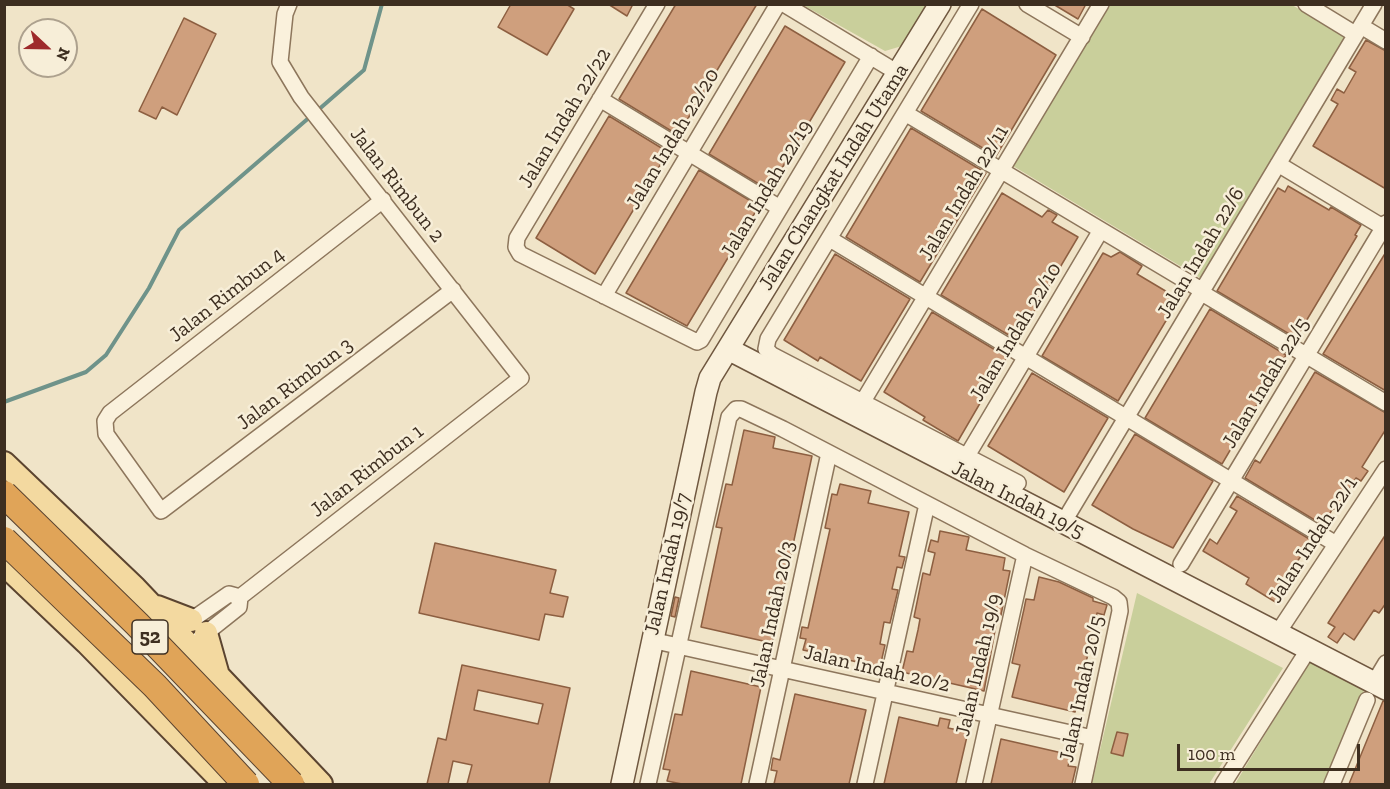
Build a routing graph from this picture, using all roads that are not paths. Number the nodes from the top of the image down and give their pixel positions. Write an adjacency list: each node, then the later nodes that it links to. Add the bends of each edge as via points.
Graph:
1 (289, 4): 21 (street, Jalan Rimbun 2, via 280,62 301,97)
2 (657, 4): 16 (street, Jalan Indah 22/22)
3 (778, 4): 18 (street, Jalan Indah 22/20)
4 (784, 4): 14 (street)
5 (940, 4): 15 (street, Jalan Changkat Indah Utama)
6 (971, 4): 17 (street)
7 (1027, 4): 12 (street)
8 (1101, 4): 12 (street, Jalan Indah 22/11)
9 (1374, 4): 11 (street, Jalan Indah 22/6)
10 (1307, 5): 11 (street)
11 (1358, 30): 13 (street); 19 (street, Jalan Indah 22/6)
12 (1082, 38): 20 (street, Jalan Indah 22/11)
13 (1386, 41)
14 (871, 57): 15 (street); 22 (street, Jalan Indah 22/19)
15 (898, 73): 30 (street, Jalan Changkat Indah Utama)
16 (600, 99): 18 (street); 28 (street, Jalan Indah 22/22, via 517,238 516,247 520,254)
17 (905, 112): 20 (street); 25 (street)
18 (689, 153): 22 (street); 28 (street, Jalan Indah 22/20)
19 (1278, 164): 23 (street); 27 (street, Jalan Indah 22/6)
20 (1002, 170): 24 (street); 29 (street, Jalan Indah 22/11)
21 (383, 200): 26 (street, Jalan Rimbun 2); 45 (street, Jalan Rimbun 4, via 110,413 105,421 110,440)
22 (780, 208): 28 (street, Jalan Indah 22/19, via 701,340 697,342)
23 (1385, 227): 31 (street, Jalan Indah 22/5)
24 (1101, 230): 27 (street); 32 (street, Jalan Indah 22/10)
25 (830, 239): 29 (street); 34 (street, via 765,349)
26 (453, 290): 33 (street, Jalan Rimbun 2); 45 (street, Jalan Rimbun 3)
27 (1202, 292): 31 (street); 36 (street, Jalan Indah 22/6)
28 (604, 296)
29 (927, 297): 32 (street); 34 (street, Jalan Indah 22/11)
30 (728, 349): 46 (street, Jalan Indah 19/5); 55 (street, Jalan Indah 19/7, via 706,392)
31 (1306, 356): 35 (street); 41 (street, Jalan Indah 22/5)
32 (1026, 357): 36 (street); 38 (street, Jalan Indah 22/10)
33 (521, 378): 53 (street, Jalan Rimbun 1, via 240,597 239,607)
34 (862, 403): 38 (street)
35 (1386, 403)
36 (1126, 418): 41 (street); 46 (street, Jalan Indah 22/6)
37 (829, 453): 44 (street); 57 (street, via 746,411 736,409 729,417); 60 (street, Jalan Indah 20/3)
38 (967, 456): 42 (street)
39 (4, 463): 52 (main road)
40 (1386, 468): 48 (street, Jalan Indah 22/1)
41 (1232, 481): 48 (street); 51 (street, Jalan Indah 22/5)
42 (1018, 483)
43 (4, 494): 70 (highway, 52, bridge, via 137,624)
44 (927, 504): 49 (street); 63 (street)
45 (161, 511)
46 (1063, 523): 54 (street, Jalan Indah 19/5)
47 (4, 540): 69 (highway, 52, bridge, via 155,686)
48 (1336, 544): 54 (street, Jalan Indah 22/1)
49 (1025, 555): 65 (street, Jalan Indah 19/9); 66 (street, Jalan Indah 20/5, via 1119,602)
50 (4, 564): 56 (main road)
51 (1181, 564)
52 (142, 596): 53 (main road); 56 (main road, via 124,636 109,647)
53 (195, 630): 61 (main road); 64 (main road, via 218,676)
54 (1277, 634): 58 (street, Jalan Indah 19/5)
55 (651, 640): 57 (street, Jalan Indah 20/2); 72 (street, Jalan Indah 19/7)
56 (87, 643): 61 (main road)
57 (679, 646): 60 (street, Jalan Indah 20/2); 73 (street)
58 (1308, 650): 62 (street, Jalan Indah 19/5); 78 (street)
59 (1386, 663): 62 (street)
60 (783, 669): 63 (street, Jalan Indah 20/2); 74 (street, Jalan Indah 20/3)
61 (132, 689): 67 (main road)
62 (1376, 690): 79 (street)
63 (886, 693): 65 (street, Jalan Indah 20/2); 75 (street)
64 (239, 698): 67 (main road, via 209,700 195,711 185,731); 71 (main road)
65 (989, 715): 66 (street, Jalan Indah 20/2); 76 (street, Jalan Indah 19/9)
66 (1093, 738): 77 (street, Jalan Indah 20/5)
67 (188, 747): 68 (main road)
68 (225, 784)
69 (246, 784)
70 (291, 784)
71 (321, 784)
72 (621, 784)
73 (653, 784)
74 (757, 784)
75 (865, 784)
76 (974, 784)
77 (1083, 784)
78 (1223, 784)
79 (1332, 784)

